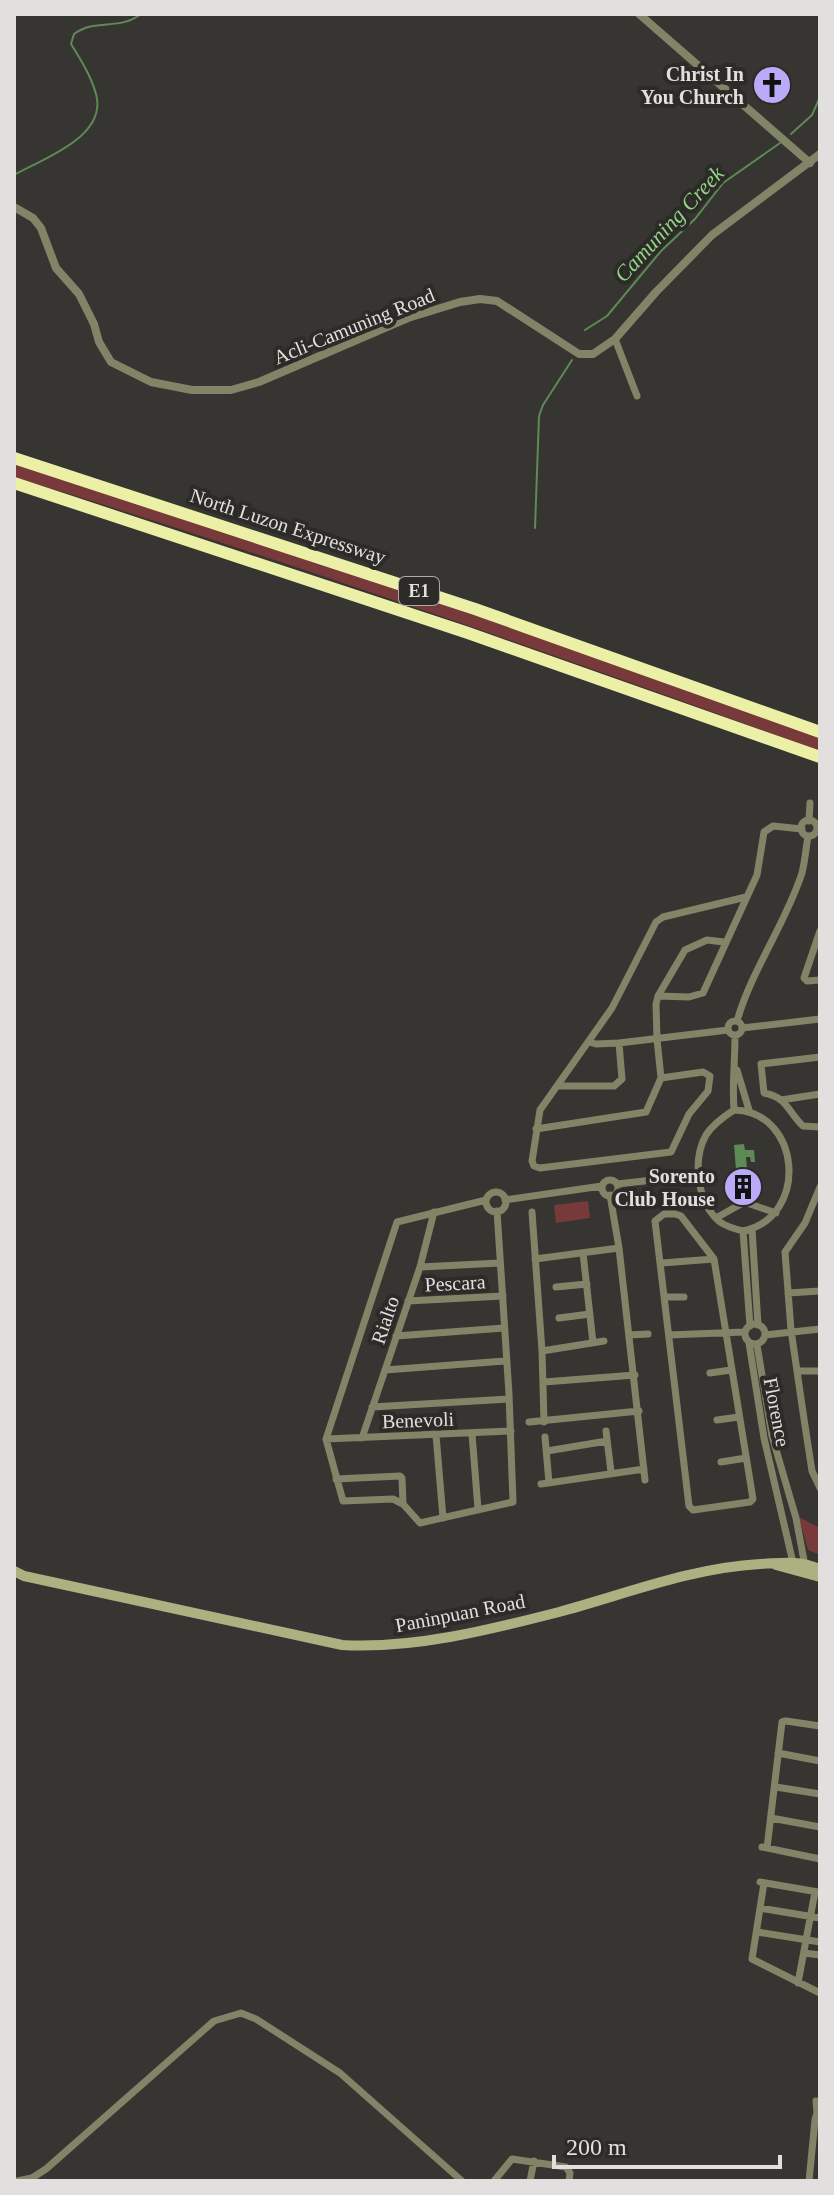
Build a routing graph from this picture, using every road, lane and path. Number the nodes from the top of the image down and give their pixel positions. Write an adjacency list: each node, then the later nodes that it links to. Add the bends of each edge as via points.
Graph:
1 (639, 14): 3 (street)
2 (820, 154): 3 (street, Acli-Camuning Road)
3 (810, 163): 5 (street, Acli-Camuning Road, via 712,235)
4 (14, 207): 5 (street, Acli-Camuning Road, via 41,228 56,268 85,304 111,362 151,382 231,390 392,324 468,300 497,301 579,354 593,354)
5 (615, 339): 6 (street)
6 (637, 396)
7 (14, 458): 9 (highway, North Luzon Expressway / E1, via 475,609)
8 (14, 483): 10 (highway, E1, via 468,633)
9 (820, 732)
10 (820, 757)
11 (810, 803): 12 (street)
12 (809, 821): 13 (street); 14 (street)
13 (802, 829): 15 (street); 16 (street, via 766,829 759,869)
14 (818, 830): 15 (street)
15 (808, 836): 23 (street, via 801,873 750,983)
16 (746, 897): 18 (street); 26 (street, via 658,919)
17 (820, 931): 19 (street)
18 (724, 942): 21 (street, via 707,940 685,950); 21 (street, via 703,993)
19 (818, 943): 20 (street, via 804,978)
20 (820, 980)
21 (658, 996): 25 (street)
22 (820, 1019): 23 (street)
23 (740, 1024): 24 (street, via 739,1034); 24 (street, via 730,1023)
24 (731, 1033): 25 (street); 29 (street)
25 (657, 1039): 27 (street); 30 (street)
26 (589, 1042): 27 (street); 31 (street)
27 (619, 1043): 31 (street, via 619,1083)
28 (820, 1057): 32 (street, via 761,1064)
29 (736, 1067): 35 (street); 36 (street)
30 (661, 1078): 38 (street, via 643,1114); 38 (street, via 703,1072 710,1076 708,1091 689,1114 671,1152 540,1168 532,1161)
31 (558, 1086): 38 (street, via 540,1110)
32 (764, 1093): 34 (street); 35 (street)
33 (820, 1094): 34 (street)
34 (781, 1100): 37 (street, via 803,1126)
35 (748, 1107): 36 (street); 49 (street, via 771,1125 787,1155 789,1180)
36 (734, 1110): 39 (street, via 707,1133)
37 (820, 1127)
38 (536, 1129)
39 (698, 1175): 40 (street); 50 (street)
40 (617, 1184): 41 (street, via 610,1180); 43 (street)
41 (602, 1186): 43 (street); 45 (street)
42 (820, 1187): 63 (street, via 785,1252)
43 (610, 1195): 53 (street)
44 (486, 1200): 45 (street, via 494,1192); 46 (street, via 488,1208); 47 (street)
45 (505, 1200): 46 (street)
46 (497, 1211): 57 (street)
47 (434, 1212): 59 (street, Rialto); 105 (street, via 397,1222)
48 (532, 1212): 55 (street)
49 (776, 1213): 50 (street, via 745,1204); 51 (street)
50 (716, 1218): 52 (street)
51 (752, 1229): 52 (street); 71 (street)
52 (743, 1231): 71 (street)
53 (619, 1248): 54 (street); 76 (street)
54 (583, 1253): 55 (street); 60 (street)
55 (535, 1259): 83 (street)
56 (714, 1259): 58 (street); 58 (street, via 681,1216 670,1213 655,1221); 74 (street)
57 (500, 1263): 59 (street); 64 (street)
58 (662, 1263): 65 (street)
59 (420, 1267): 67 (street, Rialto)
60 (587, 1284): 61 (street); 68 (street)
61 (556, 1287)
62 (820, 1291): 63 (street)
63 (788, 1293): 73 (street)
64 (503, 1296): 67 (street, Pescara); 70 (street)
65 (664, 1297): 66 (street); 77 (street)
66 (684, 1297)
67 (408, 1301): 79 (street, Rialto)
68 (590, 1314): 69 (street); 81 (street)
69 (559, 1318)
70 (504, 1328): 79 (street); 84 (street)
71 (751, 1328): 74 (street); 78 (street); 82 (street)
72 (820, 1329): 73 (street)
73 (791, 1330): 78 (street); 87 (street)
74 (725, 1332): 77 (street); 86 (street)
75 (648, 1334): 76 (street)
76 (629, 1335): 90 (street)
77 (669, 1335): 108 (street, via 689,1506 693,1510 750,1502)
78 (765, 1335): 82 (street)
79 (396, 1336): 85 (street, Rialto)
80 (604, 1341): 81 (street)
81 (593, 1343): 83 (street)
82 (753, 1344): 114 (street, Florence); 115 (street, Florence, via 764,1438)
83 (542, 1351): 91 (street)
84 (505, 1361): 85 (street); 92 (street)
85 (385, 1370): 93 (street, Rialto)
86 (731, 1370): 89 (street); 95 (street)
87 (798, 1371): 88 (street); 116 (street, via 812,1471)
88 (820, 1371)
89 (710, 1373)
90 (635, 1375): 91 (street); 94 (street)
91 (544, 1382): 98 (street)
92 (509, 1399): 93 (street); 99 (street)
93 (372, 1407): 104 (street, Rialto)
94 (639, 1411): 98 (street); 110 (street)
95 (739, 1417): 96 (street); 108 (street)
96 (717, 1420)
97 (529, 1422): 98 (street)
98 (544, 1422)
99 (511, 1431): 101 (street, Benevoli); 118 (street, via 513,1502)
100 (606, 1431): 106 (street)
101 (472, 1434): 102 (street, Benevoli); 118 (street)
102 (436, 1435): 104 (street, Benevoli); 119 (street)
103 (545, 1437): 107 (street)
104 (362, 1438): 105 (street, Benevoli)
105 (326, 1439): 112 (street)
106 (607, 1441): 107 (street); 111 (street)
107 (547, 1451): 111 (street, via 545,1484)
108 (746, 1458): 109 (street)
109 (721, 1462)
110 (644, 1469): 111 (street); 113 (street)
111 (611, 1472)
112 (336, 1479): 117 (street, via 343,1501 393,1499); 117 (street, via 400,1476)
113 (645, 1480)
114 (786, 1485): 115 (street); 120 (street, Florence)
115 (776, 1487): 121 (street, Florence)
116 (820, 1488)
117 (403, 1504): 119 (street, via 420,1523)
118 (478, 1509): 119 (street)
119 (443, 1518)
120 (799, 1536): 121 (street); 122 (street, Florence)
121 (788, 1537): 122 (street, Florence)
122 (799, 1566): 123 (main road, Paninpuan Road); 124 (main road, Paninpuan Road, via 701,1570 559,1612 375,1647 342,1645); 125 (main road, Paninpuan Road)
123 (820, 1569)
124 (14, 1571)
125 (820, 1577)
126 (820, 1726): 127 (street, via 784,1721)
127 (778, 1753): 128 (street); 129 (street)
128 (820, 1761)
129 (776, 1787): 130 (street); 131 (street)
130 (820, 1794)
131 (771, 1818): 132 (street); 133 (street, via 764,1847)
132 (820, 1827)
133 (820, 1859)
134 (818, 1892): 135 (street, via 762,1882); 136 (street)
135 (760, 1908): 136 (street); 137 (street)
136 (816, 1917): 138 (street)
137 (757, 1932): 138 (street); 142 (street, via 748,1958)
138 (806, 1940): 139 (street); 140 (street)
139 (820, 1942)
140 (804, 1953): 141 (street); 142 (street)
141 (820, 1955)
142 (798, 1983): 143 (street)
143 (820, 1993)
144 (816, 2101): 145 (street)
145 (818, 2113): 146 (street)
146 (817, 2141): 149 (street)
147 (534, 2161): 152 (street, via 512,2159); 153 (street); 154 (street, via 566,2167)
148 (820, 2177): 149 (street)
149 (809, 2178)
150 (17, 2181): 151 (street, via 46,2169 214,2021 241,2013 340,2073)
151 (462, 2181)
152 (494, 2181)
153 (530, 2181)
154 (569, 2181)

